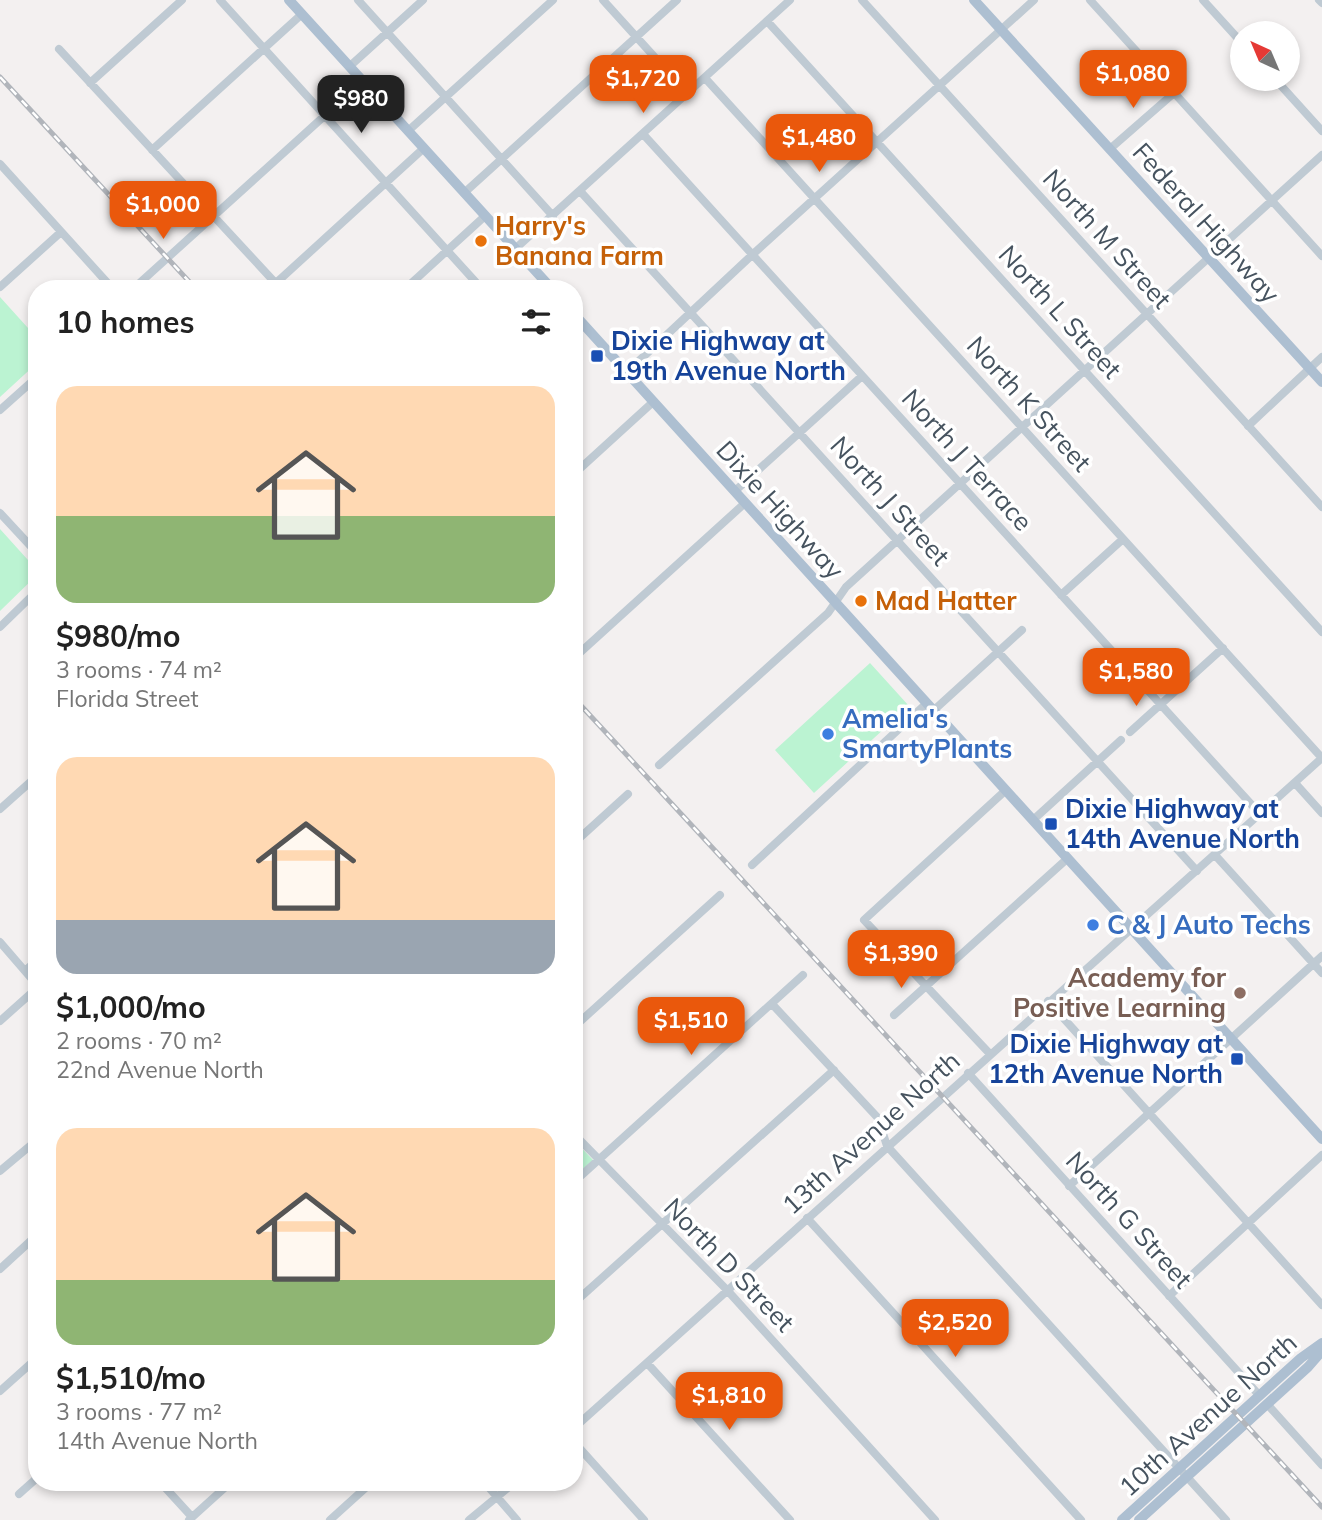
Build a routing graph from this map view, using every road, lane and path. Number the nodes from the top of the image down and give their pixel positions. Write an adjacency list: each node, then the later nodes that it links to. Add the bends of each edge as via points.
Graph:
1 (182, 0): 26 (street)
2 (220, 0): 22 (street)
3 (358, 0): 19 (street)
4 (423, 0): 19 (street)
5 (553, 0): 31 (street)
6 (603, 0): 20 (street)
7 (677, 0): 20 (street)
8 (790, 0): 16 (street)
9 (862, 0): 27 (street, North M Street)
10 (974, 0): 17 (main road, Federal Highway)
11 (1034, 0): 17 (street)
12 (1090, 0): 29 (street)
13 (1203, 0): 18 (street)
14 (291, 1): 15 (main road)
15 (302, 14): 22 (street); 23 (main road)
16 (767, 20): 24 (street); 36 (street, North L Street)
17 (1002, 29): 27 (street); 38 (main road, Federal Highway)
18 (1230, 30)
19 (388, 32): 23 (street); 31 (street)
20 (636, 37): 30 (street); 41 (street)
21 (59, 49): 26 (street)
22 (264, 49): 32 (street); 39 (street)
23 (349, 66): 25 (main road)
24 (705, 78): 30 (street); 46 (street, North K Street)
25 (363, 81): 32 (street); 33 (main road)
26 (90, 83): 39 (street)
27 (939, 85): 36 (street); 66 (street, North M Street)
28 (1286, 91): 34 (street)
29 (1174, 93): 38 (street); 47 (street)
30 (688, 94): 35 (street)
31 (446, 97): 33 (street); 41 (street)
32 (325, 116): 43 (street); 49 (street)
33 (408, 131): 37 (main road)
34 (1322, 131)
35 (643, 134): 44 (street); 54 (street, North J Terrace)
36 (877, 142): 46 (street); 70 (street, North L Street)
37 (424, 148): 43 (street); 45 (main road)
38 (1111, 148): 56 (main road, Federal Highway)
39 (152, 150): 49 (street)
40 (1322, 155): 47 (street)
41 (502, 159): 45 (street); 48 (street)
42 (0, 164): 51 (street)
43 (386, 183): 53 (street); 60 (street)
44 (580, 191): 48 (street); 65 (street, North J Street)
45 (464, 193): 50 (main road)
46 (814, 198): 54 (street); 78 (street, North K Street)
47 (1272, 201): 55 (street); 56 (street)
48 (554, 215): 52 (street)
49 (214, 216): 58 (street); 59 (street)
50 (485, 216): 52 (main road); 53 (street)
51 (61, 232): 57 (street); 64 (street)
52 (515, 250): 63 (main road)
53 (447, 251): 61 (street); 62 (street)
54 (752, 254): 65 (street); 72 (street, North J Terrace)
55 (1322, 256)
56 (1210, 258): 66 (street); 69 (main road, Federal Highway)
57 (105, 280)
58 (144, 280)
59 (273, 280)
60 (284, 280)
61 (415, 280)
62 (474, 280)
63 (543, 280)
64 (0, 287)
65 (691, 313): 71 (street); 79 (street, North J Street)
66 (1147, 314): 70 (street); 77 (street, North M Street)
67 (583, 323): 71 (main road, Dixie Highway)
68 (1322, 357): 69 (street)
69 (1310, 368): 73 (main road, Federal Highway); 77 (street)
70 (1085, 371): 78 (street); 94 (street, North L Street)
71 (627, 372): 75 (main road, Dixie Highway)
72 (862, 376): 79 (street); 81 (street, North J Terrace)
73 (1322, 382)
74 (28, 385): 76 (street)
75 (653, 402): 80 (street); 82 (main road, Dixie Highway)
76 (0, 410)
77 (1248, 426): 84 (street, North M Street)
78 (1023, 428): 81 (street); 86 (street, North K Street)
79 (799, 432): 82 (street); 87 (street, North J Street)
80 (583, 466)
81 (960, 484): 87 (street); 89 (street, North J Terrace)
82 (735, 491): 83 (main road, Dixie Highway)
83 (745, 503): 91 (main road, Dixie Highway); 96 (street)
84 (1322, 507)
85 (0, 513): 88 (street)
86 (1124, 539): 89 (street); 95 (street, North K Street)
87 (897, 540): 91 (street); 97 (street, North J Street)
88 (28, 543)
89 (1061, 595): 98 (street, North J Terrace)
90 (28, 601): 92 (street)
91 (835, 601): 99 (main road, Dixie Highway); 104 (street, via 828,613)
92 (0, 627)
93 (1022, 630): 97 (street)
94 (1322, 632)
95 (1223, 648): 98 (street); 102 (street, North K Street)
96 (583, 650)
97 (998, 652): 99 (street); 103 (street, North J Street)
98 (1160, 705): 100 (street); 111 (street, North J Terrace)
99 (930, 707): 107 (main road, Dixie Highway); 116 (street)
100 (1130, 732)
101 (1121, 740): 103 (street)
102 (1322, 758): 106 (street, 13th Avenue North)
103 (1098, 761): 112 (street); 117 (street, North J Street)
104 (659, 765)
105 (28, 783): 109 (street)
106 (1295, 783): 110 (street); 111 (street, 13th Avenue North)
107 (1006, 790): 112 (main road, Dixie Highway); 128 (street, via 864,920)
108 (628, 794): 113 (street)
109 (0, 809)
110 (1322, 813)
111 (1260, 814): 114 (street, 13th Avenue North)
112 (1033, 820): 115 (main road, Dixie Highway)
113 (583, 834)
114 (1215, 855): 117 (street, 13th Avenue North); 122 (street)
115 (1068, 858): 119 (main road, Dixie Highway); 128 (street)
116 (752, 866)
117 (1197, 871): 119 (street, 13th Avenue North)
118 (720, 895): 133 (street)
119 (1132, 929): 130 (street, 13th Avenue North); 135 (main road, Dixie Highway)
120 (0, 942): 124 (street)
121 (1322, 956): 122 (street)
122 (1314, 964): 125 (street); 135 (street)
123 (28, 968): 124 (street)
124 (24, 971): 127 (street)
125 (1322, 973)
126 (803, 975): 131 (street)
127 (28, 976)
128 (926, 987): 132 (street); 136 (street)
129 (28, 995): 134 (street)
130 (1048, 1001): 136 (street, 13th Avenue North); 139 (street)
131 (772, 1004): 137 (street); 145 (street)
132 (894, 1015)
133 (583, 1019)
134 (0, 1021)
135 (1231, 1039): 139 (street); 140 (main road, Dixie Highway)
136 (990, 1054): 138 (street, 13th Avenue North)
137 (834, 1070): 142 (street, via 878,1118); 151 (street)
138 (968, 1073): 142 (street, 13th Avenue North); 148 (street, North G Street)
139 (1149, 1113): 148 (street); 150 (street)
140 (1322, 1139)
141 (583, 1144): 145 (street, North D Street)
142 (887, 1146): 149 (street, 13th Avenue North); 168 (street)
143 (28, 1148): 146 (street)
144 (1322, 1155): 150 (street)
145 (598, 1160): 147 (street); 151 (street, North D Street)
146 (0, 1171)
147 (583, 1174)
148 (1069, 1186): 156 (street, North G Street)
149 (807, 1218): 154 (street, 13th Avenue North); 185 (street)
150 (1248, 1223): 156 (street); 157 (street)
151 (662, 1225): 154 (street, North D Street); 155 (street)
152 (28, 1243): 153 (street)
153 (0, 1269)
154 (727, 1290): 160 (street, 13th Avenue North); 184 (street, North D Street)
155 (583, 1295)
156 (1169, 1296): 163 (street, North G Street)
157 (1322, 1305)
158 (1322, 1343): 163 (main road, 10th Avenue North)
159 (1322, 1351): 164 (main road, 10th Avenue North)
160 (647, 1363): 165 (street, 13th Avenue North); 183 (street)
161 (28, 1366): 162 (street)
162 (0, 1391)
163 (1259, 1395): 168 (main road, 10th Avenue North)
164 (1267, 1404): 167 (street); 169 (main road, 10th Avenue North)
165 (583, 1420)
166 (583, 1452): 182 (street)
167 (1322, 1465)
168 (1179, 1468): 169 (street); 186 (main road, 10th Avenue North)
169 (1187, 1477): 187 (main road, 10th Avenue North); 188 (street)
170 (28, 1486): 176 (street)
171 (168, 1491): 178 (street)
172 (221, 1491): 178 (street)
173 (362, 1491): 179 (street)
174 (492, 1491): 177 (street)
175 (504, 1491): 177 (street)
176 (19, 1494)
177 (497, 1497): 180 (street); 181 (street)
178 (191, 1519)
179 (330, 1520)
180 (469, 1520)
181 (517, 1520)
182 (644, 1520)
183 (790, 1520)
184 (935, 1520)
185 (1080, 1520)
186 (1122, 1520)
187 (1139, 1520)
188 (1226, 1520)

